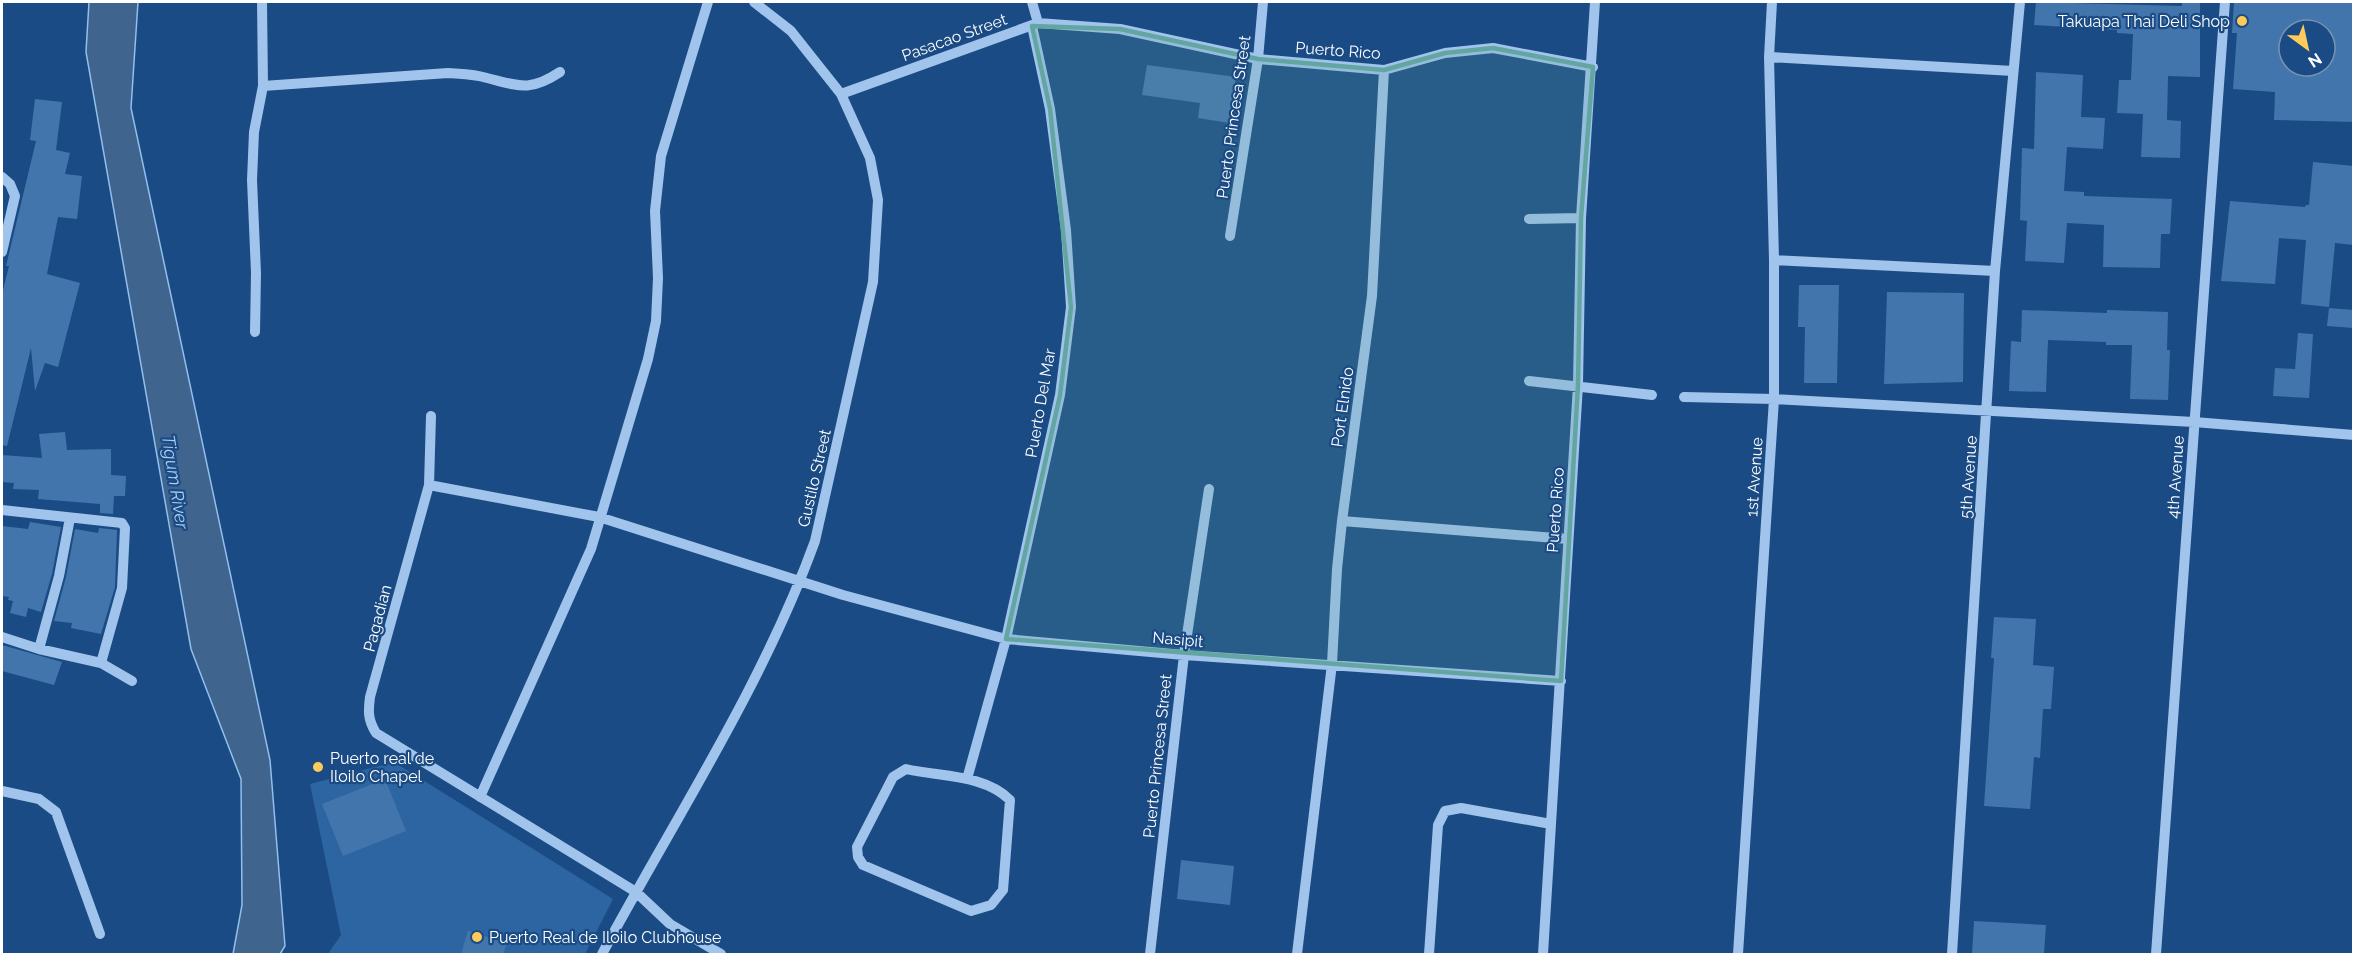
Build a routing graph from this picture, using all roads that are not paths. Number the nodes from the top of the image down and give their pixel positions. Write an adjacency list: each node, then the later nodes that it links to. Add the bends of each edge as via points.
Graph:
1 (262, 2): 17 (street)
2 (708, 2): 39 (street, via 661,156 655,211 656,321 648,359)
3 (754, 2): 18 (street, Gustilo Street, via 791,31)
4 (1032, 2): 10 (street, Puerto Del Mar)
5 (1263, 2): 12 (street, Puerto Princesa Street)
6 (1595, 2): 13 (street, Puerto Rico)
7 (1772, 2): 11 (street, 1st Avenue)
8 (2020, 2): 15 (street, 5th Avenue)
9 (2225, 2): 34 (street, 4th Avenue)
10 (1035, 25): 12 (street, Pasacao Street, via 1120,29); 18 (street, Pasacao Street); 45 (street, Puerto Del Mar, via 1066,230 1071,307 1060,395)
11 (1769, 57): 15 (street); 24 (street, 1st Avenue)
12 (1258, 59): 14 (street, Puerto Rico); 22 (street, Puerto Princesa Street)
13 (1593, 67): 14 (street, Puerto Rico, via 1493,48 1445,53); 20 (street, Puerto Rico)
14 (1383, 70): 41 (street, Port Elnido, via 1372,296)
15 (2013, 71): 25 (street, 5th Avenue)
16 (560, 72): 17 (street, via 536,86 448,73)
17 (263, 86): 26 (street, via 254,132 252,180)
18 (841, 94): 43 (street, Gustilo Street, via 870,158 878,200 877,235 873,282 854,374 815,541)
19 (2, 177): 23 (street, via 15,196)
20 (1581, 218): 21 (street); 28 (street, Puerto Rico)
21 (1529, 219)
22 (1230, 236)
23 (2, 252)
24 (1774, 260): 25 (street); 31 (street, 1st Avenue)
25 (1995, 271): 32 (street, 5th Avenue)
26 (255, 332)
27 (1529, 381): 28 (street)
28 (1578, 385): 29 (street); 42 (street, Puerto Rico)
29 (1652, 395)
30 (1684, 397): 31 (street)
31 (1774, 399): 32 (street); 64 (street, 1st Avenue)
32 (1987, 411): 34 (street); 65 (street, 5th Avenue)
33 (431, 416): 36 (street, Pagadian)
34 (2194, 422): 35 (street); 66 (street, 4th Avenue)
35 (2354, 435)
36 (429, 484): 39 (street); 54 (street, Pagadian, via 368,714 376,733)
37 (1209, 489): 47 (street, Puerto Princesa Street)
38 (2, 510): 40 (street)
39 (599, 517): 43 (street); 54 (street, via 591,549)
40 (70, 518): 46 (street); 48 (street, via 122,523 125,528 122,588)
41 (1342, 521): 42 (street); 49 (street, Port Elnido)
42 (1568, 539): 51 (street, Puerto Rico)
43 (801, 581): 45 (street, Nasipit); 56 (street, Gustilo Street, via 730,727)
44 (2, 637): 46 (street)
45 (1006, 639): 47 (street, Nasipit); 52 (street, Puerto Del Mar)
46 (39, 649): 48 (street)
47 (1184, 655): 49 (street, Nasipit); 60 (street, Puerto Princesa Street)
48 (101, 663): 50 (street)
49 (1332, 664): 51 (street, Nasipit); 61 (street, Port Elnido)
50 (132, 681)
51 (1561, 681): 55 (street, Puerto Rico)
52 (967, 779): 52 (street, via 906,769 893,777 857,847 863,865 971,911 991,905 1003,890 1010,800 1002,792)
53 (2, 791): 57 (street, via 39,799 56,812)
54 (480, 797): 56 (street, Pagadian)
55 (1551, 824): 62 (street, via 1461,808 1445,811 1438,825); 63 (street, Puerto Rico)
56 (636, 892): 58 (street, Gustilo Street); 59 (street, Pagadian, via 670,924)
57 (100, 934)
58 (602, 954)
59 (721, 954)
60 (1150, 954)
61 (1297, 954)
62 (1429, 954)
63 (1543, 954)
64 (1738, 954)
65 (1952, 954)
66 (2156, 954)

